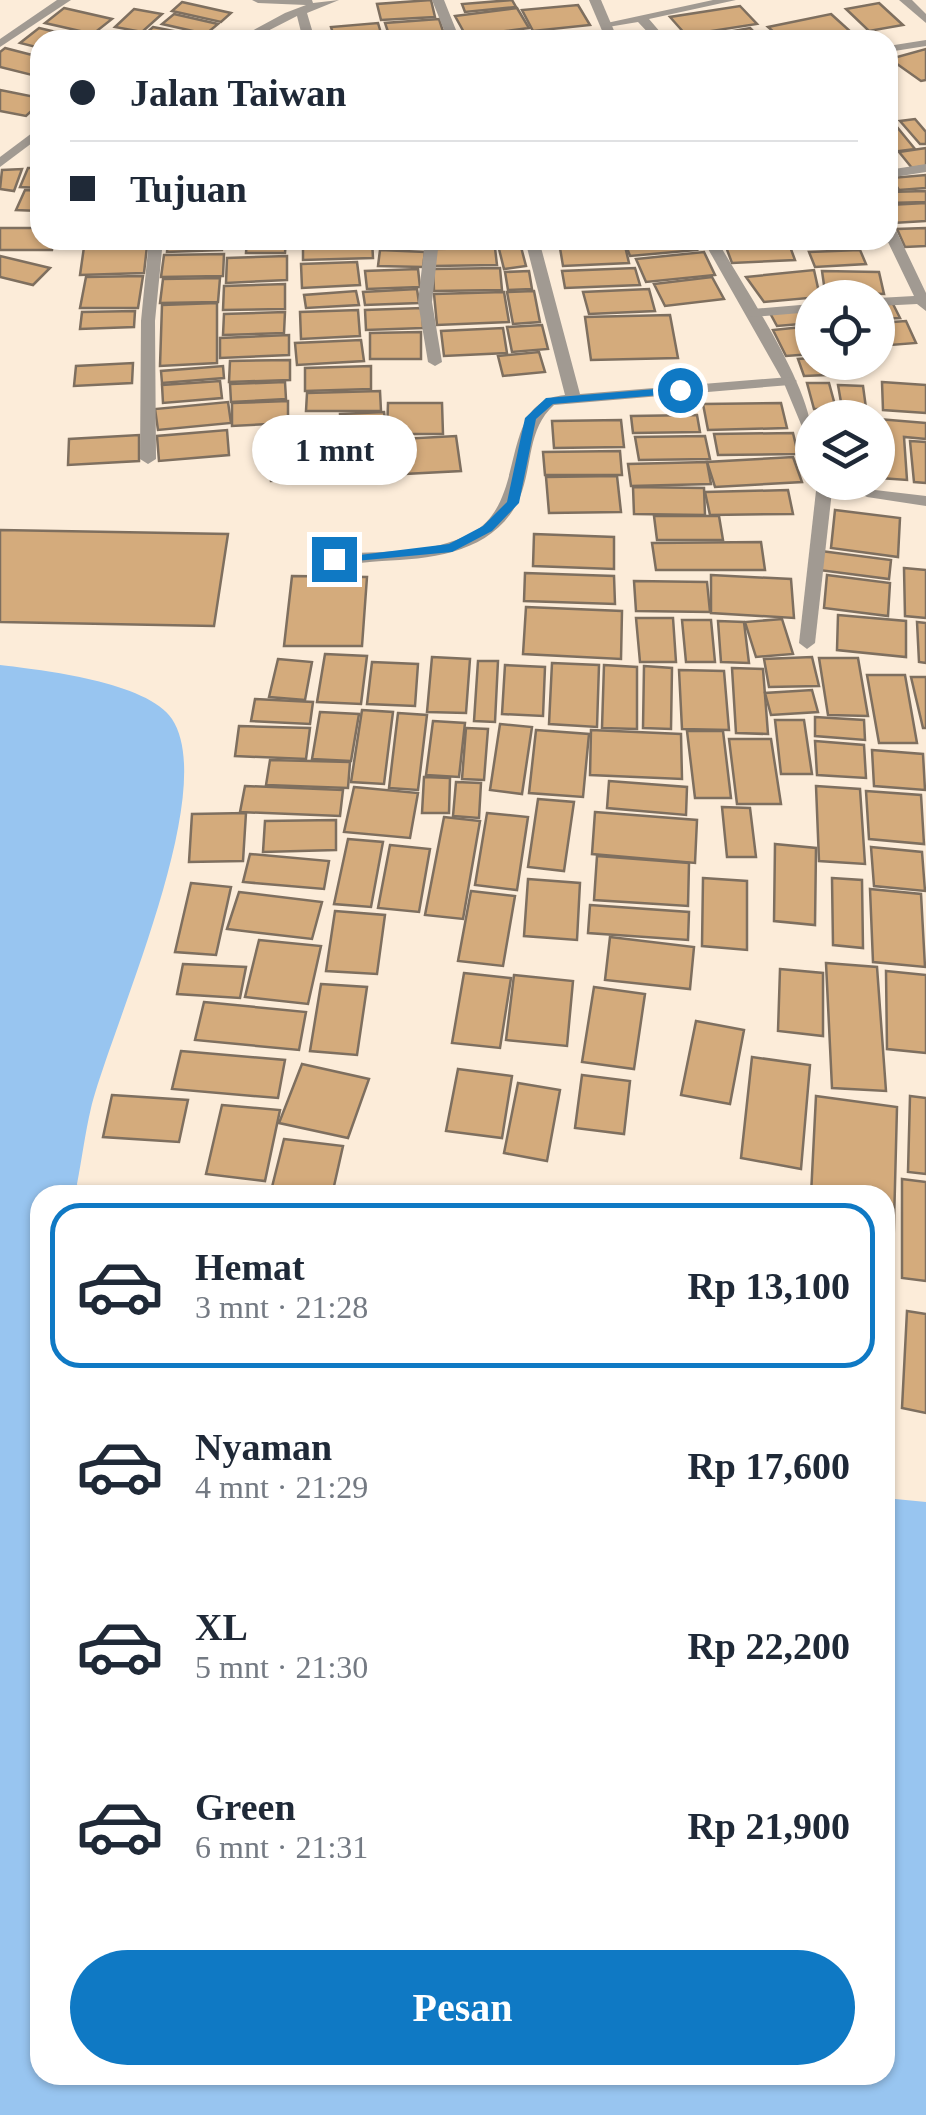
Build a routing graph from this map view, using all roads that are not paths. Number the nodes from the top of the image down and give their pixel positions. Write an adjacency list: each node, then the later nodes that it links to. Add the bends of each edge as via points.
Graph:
1 (65, 0): 18 (street)
2 (258, 0): 7 (street)
3 (438, 0): 14 (street)
4 (595, 0): 11 (street)
5 (730, 0): 9 (street)
6 (905, 0): 10 (street)
7 (326, 2): 8 (street)
8 (301, 10): 12 (street); 13 (street)
9 (641, 18): 11 (street); 16 (street)
10 (926, 20)
11 (608, 24): 15 (street)
12 (261, 30)
13 (306, 30)
14 (450, 30)
15 (610, 30)
16 (652, 30)
17 (926, 43): 19 (street)
18 (0, 44)
19 (898, 47)
20 (30, 139): 21 (street)
21 (0, 163)
22 (926, 168): 23 (street)
23 (898, 172)
24 (898, 248): 29 (street)
25 (155, 250): 37 (street)
26 (431, 250): 33 (street, via 425,302)
27 (535, 250): 35 (street)
28 (716, 250): 32 (street)
29 (925, 301): 30 (street)
30 (895, 302)
31 (795, 309): 32 (street)
32 (752, 312): 34 (street)
33 (435, 362)
34 (790, 381): 35 (street); 36 (street)
35 (573, 396): 41 (street, via 550,401 530,418 513,503 488,528 452,548)
36 (798, 400)
37 (148, 458)
38 (895, 497): 40 (street)
39 (823, 500): 42 (street)
40 (926, 501)
41 (334, 559)
42 (807, 643)

